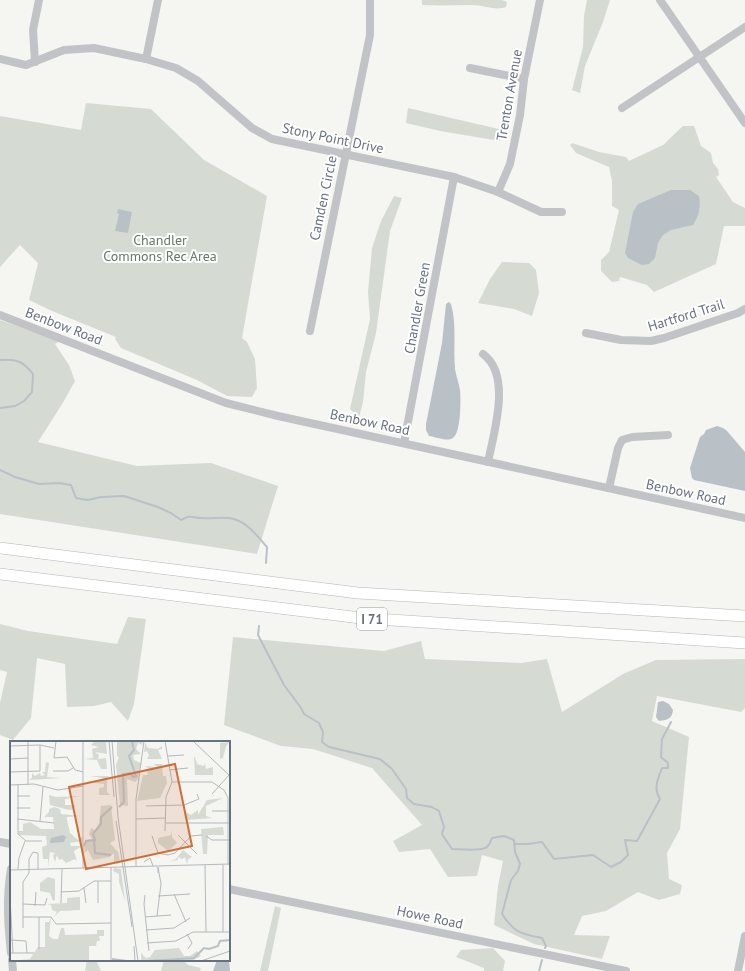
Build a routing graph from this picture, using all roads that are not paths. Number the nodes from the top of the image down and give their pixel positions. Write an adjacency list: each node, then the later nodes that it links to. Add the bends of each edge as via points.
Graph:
1 (39, 0): 10 (street, via 33,30)
2 (158, 0): 9 (street)
3 (370, 0): 15 (street, Camden Circle, via 370,35)
4 (540, 0): 12 (street, Trenton Avenue)
5 (660, 0): 7 (street)
6 (745, 27): 7 (street)
7 (700, 58): 13 (street); 14 (street)
8 (0, 59): 10 (street, Stony Point Drive, via 26,65)
9 (146, 59): 10 (street, Stony Point Drive, via 94,48 64,50); 15 (street, Stony Point Drive, via 176,68 198,81 252,128 272,139)
10 (35, 62)
11 (470, 68): 12 (street)
12 (524, 79): 17 (street, Trenton Avenue, via 510,164)
13 (622, 108)
14 (745, 123)
15 (346, 153): 16 (street, Stony Point Drive); 21 (street, Camden Circle)
16 (454, 177): 17 (street, Stony Point Drive); 25 (street, Chandler Green)
17 (498, 192): 18 (street, Stony Point Drive, via 541,212)
18 (562, 212)
19 (745, 308): 22 (street, Hartford Trail, via 651,341 621,340)
20 (0, 315): 25 (street, Benbow Road, via 226,403)
21 (310, 331)
22 (586, 333)
23 (483, 354): 26 (street, via 490,359 494,367 499,397)
24 (668, 436): 27 (street, via 632,437 622,440)
25 (404, 443): 26 (street, Benbow Road)
26 (488, 462): 27 (street, Benbow Road)
27 (609, 488): 28 (street, Benbow Road)
28 (745, 518)
29 (0, 548): 31 (highway, I 71, via 358,593)
30 (0, 574): 32 (highway, I 71, via 361,618)
31 (745, 616)
32 (745, 643)
33 (0, 842): 34 (street)
34 (10, 844)
35 (10, 875): 38 (street, via 7,918)
36 (230, 889): 41 (street, Howe Road)
37 (745, 936): 42 (street)
38 (10, 944)
39 (12, 961): 40 (street)
40 (13, 971)
41 (626, 971)
42 (738, 971)

